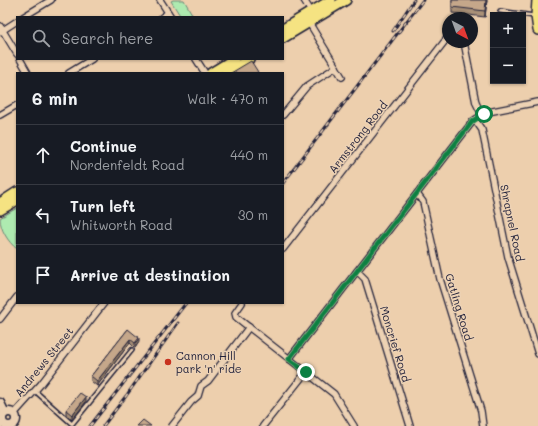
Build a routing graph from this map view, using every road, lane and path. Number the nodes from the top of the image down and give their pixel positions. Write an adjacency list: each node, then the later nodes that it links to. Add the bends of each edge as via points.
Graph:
1 (51, 0): 9 (street)
2 (160, 0): 8 (street)
3 (304, 0): 11 (street)
4 (331, 0): 11 (main road)
5 (346, 0): 11 (main road)
6 (537, 0): 10 (main road)
7 (500, 11): 10 (lane)
8 (170, 15)
9 (25, 16)
10 (537, 16): 15 (main road)
11 (310, 17): 14 (main road); 16 (main road); 25 (street)
12 (16, 22): 13 (street)
13 (1, 29): 19 (street)
14 (284, 29)
15 (538, 30)
16 (284, 37)
17 (442, 45): 43 (street, Armstrong Road)
18 (465, 48): 36 (street, via 477,105)
19 (16, 52)
20 (21, 60): 26 (street)
21 (90, 60): 27 (street)
22 (197, 60): 28 (street)
23 (232, 60): 29 (main road)
24 (247, 60): 30 (main road)
25 (336, 67): 31 (street); 35 (street, via 307,86)
26 (27, 72)
27 (71, 72)
28 (204, 72)
29 (213, 72)
30 (228, 72)
31 (342, 77)
32 (538, 102): 36 (street)
33 (16, 106): 34 (street)
34 (0, 115)
35 (284, 115)
36 (482, 115): 37 (street)
37 (475, 120): 39 (street); 51 (street, Shrapnel Road, via 482,130 508,257)
38 (16, 193): 41 (main road)
39 (417, 194): 44 (street); 64 (street, Gatling Road, via 423,202 440,278 481,411)
40 (16, 201): 42 (main road)
41 (0, 203)
42 (0, 210)
43 (284, 249)
44 (357, 271): 52 (street); 63 (street, Moncrief Road, via 366,282)
45 (16, 298): 48 (street)
46 (103, 304): 54 (street, Andrews Street)
47 (241, 304): 49 (street, via 234,312 236,317)
48 (0, 319)
49 (249, 327): 52 (street); 61 (street, via 208,381 201,386 198,396)
50 (132, 350): 54 (lane, via 72,424)
51 (538, 354)
52 (289, 359): 53 (street)
53 (306, 372): 60 (street); 62 (street, via 334,394)
54 (35, 391): 57 (street, Andrews Street)
55 (0, 403): 56 (street)
56 (5, 412): 57 (street); 58 (street)
57 (14, 414): 59 (street)
58 (2, 424): 59 (street)
59 (14, 425)
60 (266, 425)
61 (172, 426)
62 (354, 426)
63 (410, 426)
64 (483, 426)

